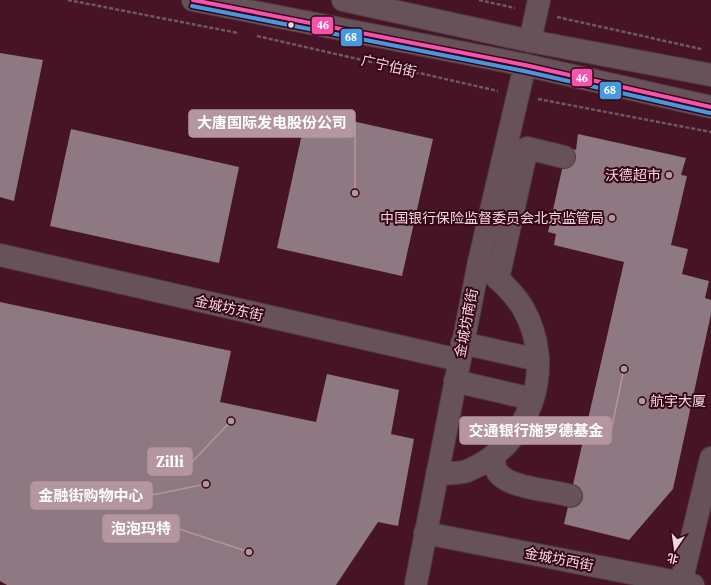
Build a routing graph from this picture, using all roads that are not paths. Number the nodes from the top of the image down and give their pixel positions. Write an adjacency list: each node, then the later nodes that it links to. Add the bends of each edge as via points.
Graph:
1 (193, 0): 5 (street, 广宁伯街)
2 (343, 0): 4 (street)
3 (538, 6): 4 (street)
4 (530, 41): 6 (street)
5 (525, 65): 7 (street, 广宁伯街); 10 (street, 金城坊南街)
6 (711, 75)
7 (711, 107)
8 (564, 157): 11 (street, via 527,148)
9 (0, 255): 13 (street, 金城坊东街)
10 (478, 262): 11 (street); 13 (street, 金城坊南街)
11 (498, 279): 12 (street, via 523,308 533,334)
12 (538, 360): 13 (street); 14 (street, via 538,378)
13 (459, 361): 14 (street); 17 (street, 金城坊南街)
14 (532, 399): 15 (street, via 524,421 516,433)
15 (496, 453): 17 (street, via 465,472); 18 (street, via 495,470 502,478 513,483)
16 (711, 458): 22 (street)
17 (436, 474): 20 (street, 金城坊南街)
18 (571, 496)
19 (711, 522): 22 (street)
20 (425, 533): 21 (street, 金城坊南街); 22 (street, 金城坊西街)
21 (416, 583)
22 (690, 584)

